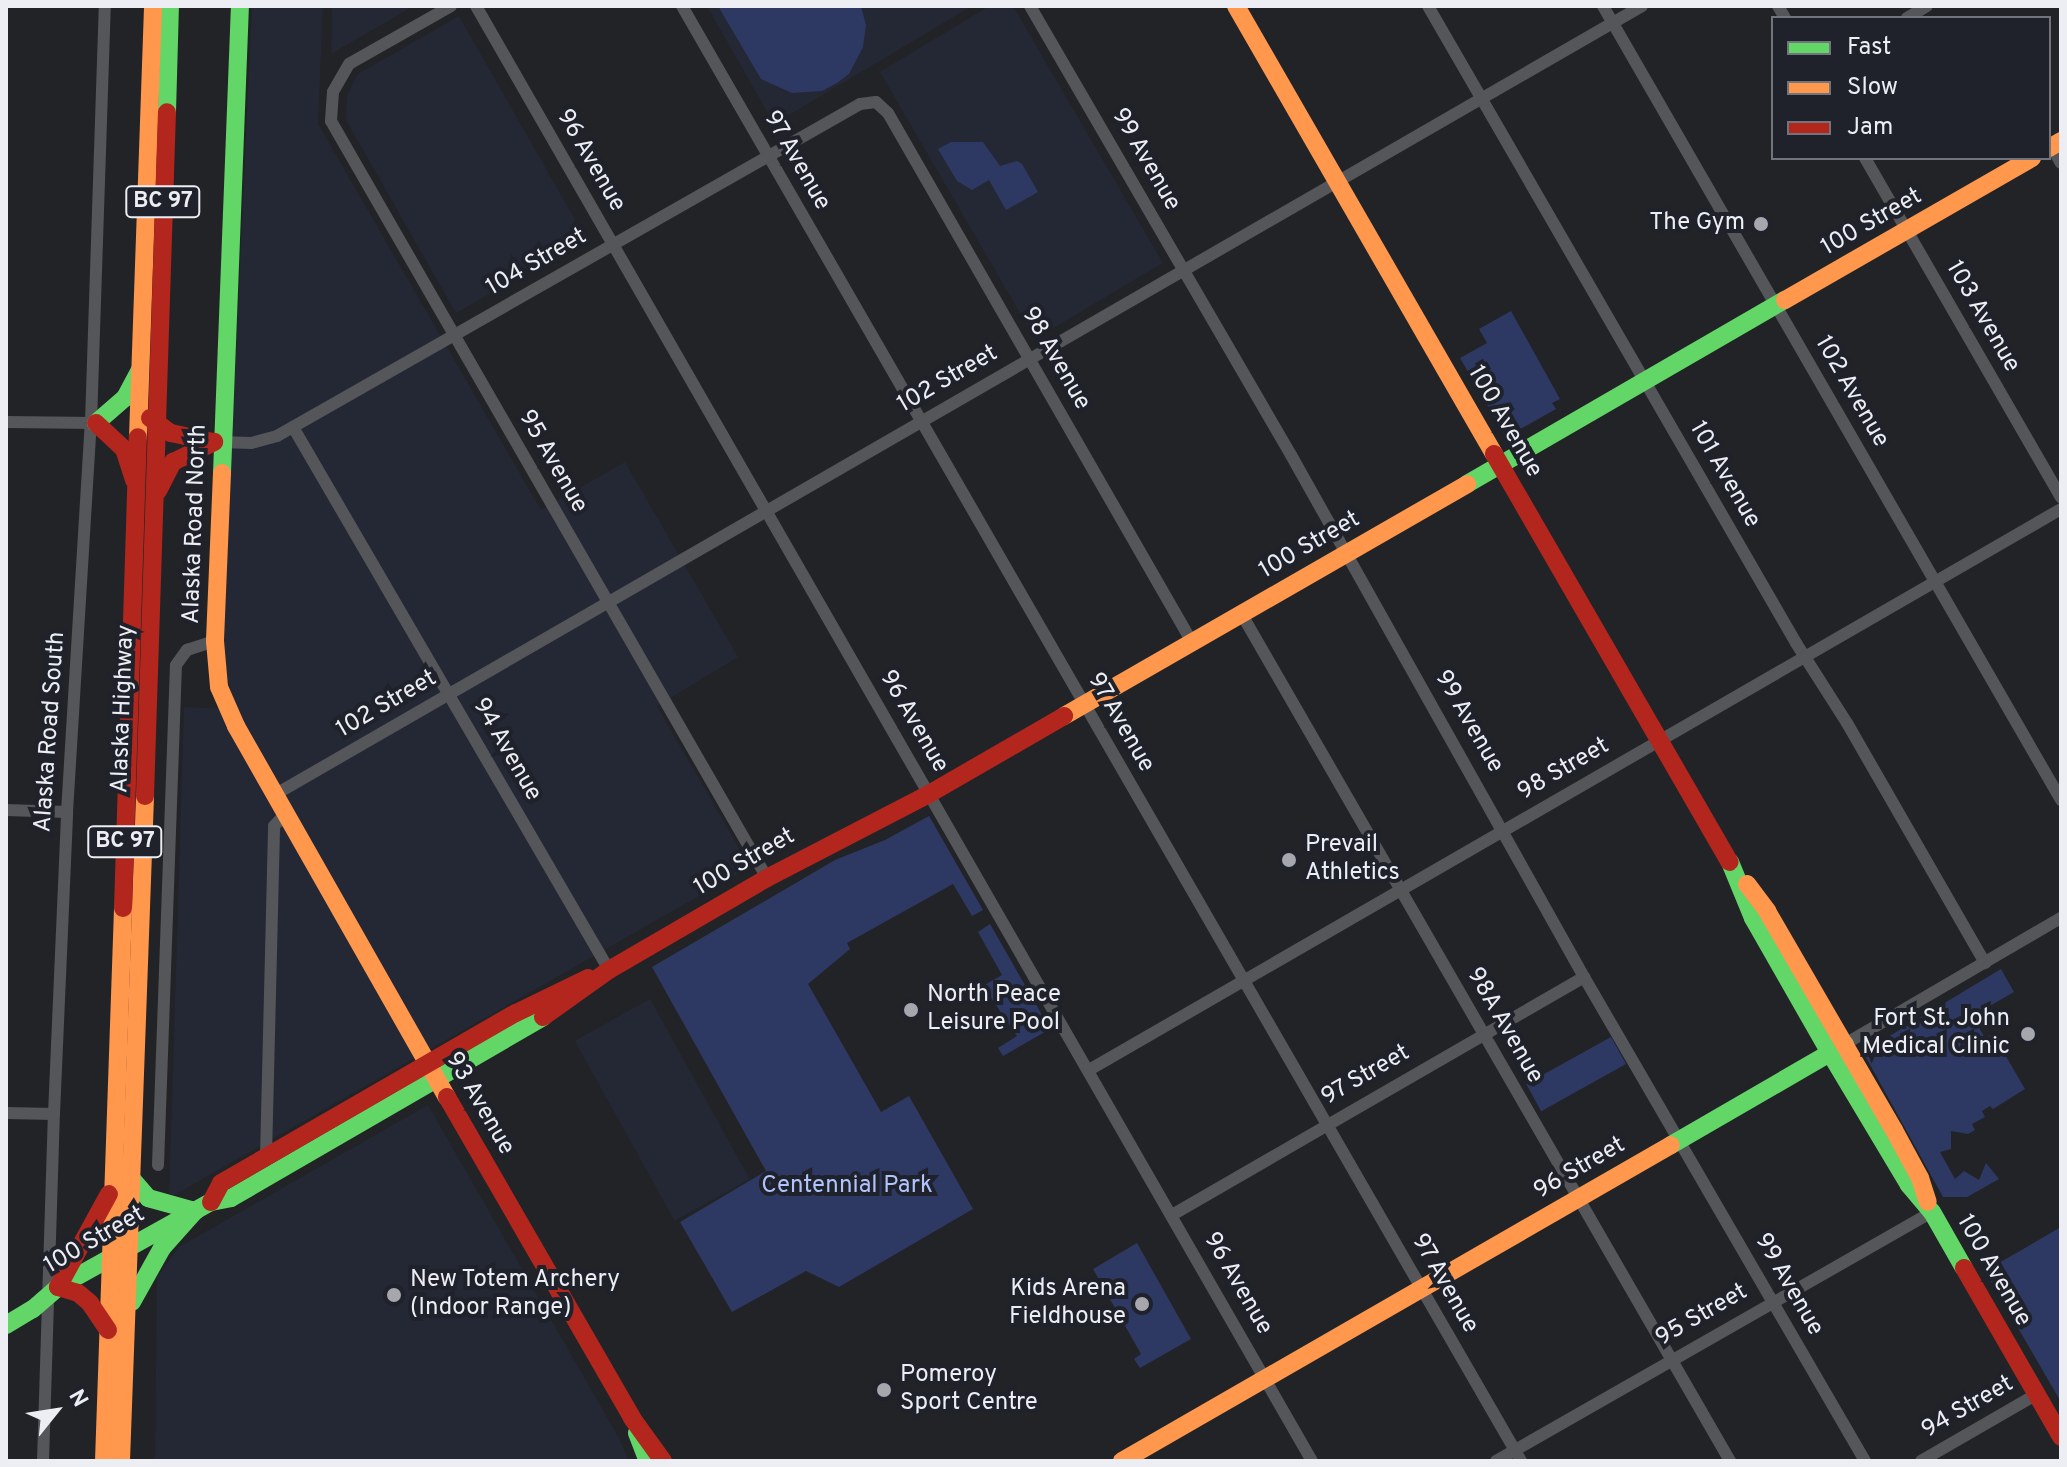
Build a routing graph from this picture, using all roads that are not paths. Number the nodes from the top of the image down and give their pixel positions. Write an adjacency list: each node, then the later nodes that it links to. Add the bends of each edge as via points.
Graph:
1 (105, 6): 32 (street, Alaska Road South)
2 (153, 6): 26 (main road, Alaska Highway / BC 97)
3 (170, 6): 28 (main road, Alaska Highway / BC 97)
4 (240, 6): 35 (main road, Alaska Road North)
5 (451, 6): 24 (street, 95 Avenue, via 349,64 333,92 331,121)
6 (476, 6): 21 (street, 96 Avenue)
7 (682, 6): 16 (street, 97 Avenue)
8 (1030, 6): 22 (street, 99 Avenue)
9 (1236, 6): 19 (main road, 100 Avenue)
10 (1428, 6): 14 (street, 101 Avenue)
11 (1603, 6): 13 (street, 102 Avenue)
12 (1642, 6): 13 (street, 102 Street)
13 (1613, 23): 14 (street, 102 Street); 23 (street, 102 Avenue)
14 (1481, 98): 19 (street, 102 Street); 27 (street, 101 Avenue)
15 (876, 102): 16 (street, 104 Street, via 860,104); 25 (street, 98 Avenue, via 888,113)
16 (768, 157): 21 (street, 104 Street); 30 (street, 97 Avenue)
17 (1866, 160): 20 (street, 103 Avenue)
18 (2029, 160): 20 (main road, 100 Street)
19 (1337, 181): 22 (street, 102 Street); 37 (main road, 100 Avenue)
20 (1907, 230): 23 (main road, 100 Street); 40 (street, 103 Avenue)
21 (613, 245): 24 (street, 104 Street); 42 (street, 96 Avenue)
22 (1183, 270): 25 (street, 102 Street); 43 (street, 99 Avenue)
23 (1776, 305): 27 (main road, 100 Street); 44 (street, 102 Avenue)
24 (453, 336): 34 (street, 104 Street); 45 (street, 95 Avenue)
25 (1029, 358): 30 (street, 102 Street); 48 (street, 98 Avenue)
26 (143, 362): 29 (main road, Alaska Highway / BC 97); 32 (main road, via 125,398)
27 (1644, 381): 37 (main road, 100 Street); 49 (street, 101 Avenue)
28 (159, 398): 33 (main road, Alaska Highway / BC 97); 35 (main road, via 180,425)
29 (141, 411): 33 (main road); 36 (main road, Alaska Highway / BC 97)
30 (922, 421): 42 (street, 102 Street); 51 (street, 97 Avenue)
31 (6, 422): 32 (street)
32 (94, 423): 36 (main road); 39 (main road, via 124,449); 57 (street, Alaska Road South)
33 (159, 427): 35 (main road, via 184,438); 38 (main road, Alaska Highway / BC 97)
34 (293, 427): 35 (street, 104 Street, via 262,442); 50 (street, 94 Avenue)
35 (219, 442): 39 (main road, via 173,462); 47 (main road, Alaska Road North)
36 (140, 443): 38 (main road); 39 (main road, Alaska Highway / BC 97)
37 (1500, 463): 43 (main road, 100 Street); 52 (main road, 100 Avenue)
38 (156, 467): 39 (main road, Alaska Highway / BC 97)
39 (147, 497): 79 (main road, Alaska Highway / BC 97); 80 (main road, Alaska Highway / BC 97)
40 (2061, 497)
41 (2061, 509): 44 (street, 98 Street)
42 (765, 511): 45 (street, 102 Street); 54 (street, 96 Avenue)
43 (1346, 553): 46 (main road, 100 Street); 59 (street, 99 Avenue)
44 (1935, 581): 49 (street, 98 Street); 55 (street, 102 Avenue)
45 (609, 602): 50 (street, 102 Street); 60 (street, 95 Avenue)
46 (1241, 613): 48 (main road, 100 Street); 61 (street, 98A Avenue)
47 (215, 641): 53 (main road, 93 Avenue, via 225,705); 78 (street, Alaska Road North, via 187,650 176,665)
48 (1192, 642): 51 (main road, 100 Street)
49 (1805, 657): 52 (street, 98 Street); 63 (street, 101 Avenue)
50 (449, 694): 53 (street, 102 Street); 64 (street, 94 Avenue)
51 (1084, 704): 54 (main road, 100 Street); 66 (street, 97 Avenue)
52 (1660, 741): 59 (street, 98 Street); 68 (main road, 100 Avenue, via 1730,863 1753,918)
53 (276, 794): 58 (main road, 93 Avenue)
54 (929, 794): 60 (main road, 100 Street); 69 (street, 96 Avenue)
55 (2061, 800)
56 (6, 810): 57 (street)
57 (67, 812): 73 (street, Alaska Road South)
58 (287, 812): 70 (main road, 93 Avenue); 77 (street, via 274,826)
59 (1504, 830): 61 (street, 98 Street); 65 (street, 99 Avenue)
60 (767, 878): 64 (main road, 100 Street)
61 (1398, 889): 66 (street, 98 Street); 67 (street, 98A Avenue)
62 (2061, 918): 63 (street, 96 Street)
63 (1985, 963): 68 (street, 96 Street)
64 (609, 970): 70 (main road, 100 Street, via 560,990)
65 (1584, 977): 67 (street, 97 Street); 75 (street, 99 Avenue)
66 (1243, 979): 69 (street, 98 Street); 74 (street, 97 Avenue)
67 (1484, 1035): 74 (street, 97 Street); 81 (street, 98A Avenue)
68 (1837, 1048): 75 (main road, 96 Street); 83 (main road, 100 Avenue, via 1909,1185)
69 (1089, 1070): 84 (street, 96 Avenue)
70 (432, 1071): 71 (main road, 100 Street); 76 (main road, 100 Street); 96 (main road, 93 Avenue)
71 (343, 1112): 76 (main road, via 309,1141); 77 (main road, 100 Street)
72 (6, 1113): 73 (street)
73 (54, 1114): 88 (street, Alaska Road South)
74 (1326, 1124): 84 (street, 97 Street); 87 (street, 97 Avenue)
75 (1679, 1140): 81 (main road, 96 Street); 89 (street, 99 Avenue)
76 (302, 1156): 82 (main road, 100 Street, via 231,1198)
77 (266, 1157): 82 (main road, 100 Street, via 221,1183)
78 (158, 1165)
79 (130, 1177): 82 (main road, via 148,1198); 85 (main road, Alaska Highway / BC 97)
80 (112, 1187): 86 (main road, Alaska Highway / BC 97); 88 (main road)
81 (1578, 1198): 87 (main road, 96 Street); 93 (street, 98A Avenue)
82 (203, 1206): 85 (main road, 100 Street); 90 (main road, via 162,1248)
83 (1932, 1212): 89 (street, 95 Street); 95 (main road, 100 Avenue)
84 (1172, 1215): 94 (street, 96 Avenue)
85 (131, 1247): 86 (main road, 100 Street); 90 (main road, Alaska Highway / BC 97)
86 (109, 1258): 88 (main road, 100 Street); 92 (main road, Alaska Highway / BC 97)
87 (1421, 1289): 94 (main road, 96 Street); 98 (street, 97 Avenue)
88 (54, 1290): 91 (main road, 100 Street); 92 (main road, via 78,1293); 99 (street, Alaska Road South)
89 (1773, 1301): 93 (street, 95 Street); 108 (street, 99 Avenue)
90 (129, 1310): 101 (main road, Alaska Highway / BC 97)
91 (6, 1325)
92 (108, 1330): 100 (main road, Alaska Highway / BC 97)
93 (1671, 1359): 98 (street, 95 Street); 107 (street, 98A Avenue)
94 (1265, 1378): 104 (main road, 96 Street); 105 (street, 96 Avenue)
95 (2037, 1394): 97 (main road, 100 Avenue); 109 (street, 94 Street)
96 (632, 1418): 102 (main road, 93 Avenue); 103 (main road, 93 Avenue)
97 (2061, 1437)
98 (1518, 1456): 106 (street, 95 Street)
99 (43, 1461)
100 (104, 1461)
101 (121, 1461)
102 (648, 1461)
103 (663, 1461)
104 (1122, 1461)
105 (1312, 1461)
106 (1496, 1461)
107 (1730, 1461)
108 (1865, 1461)
109 (1921, 1461)

